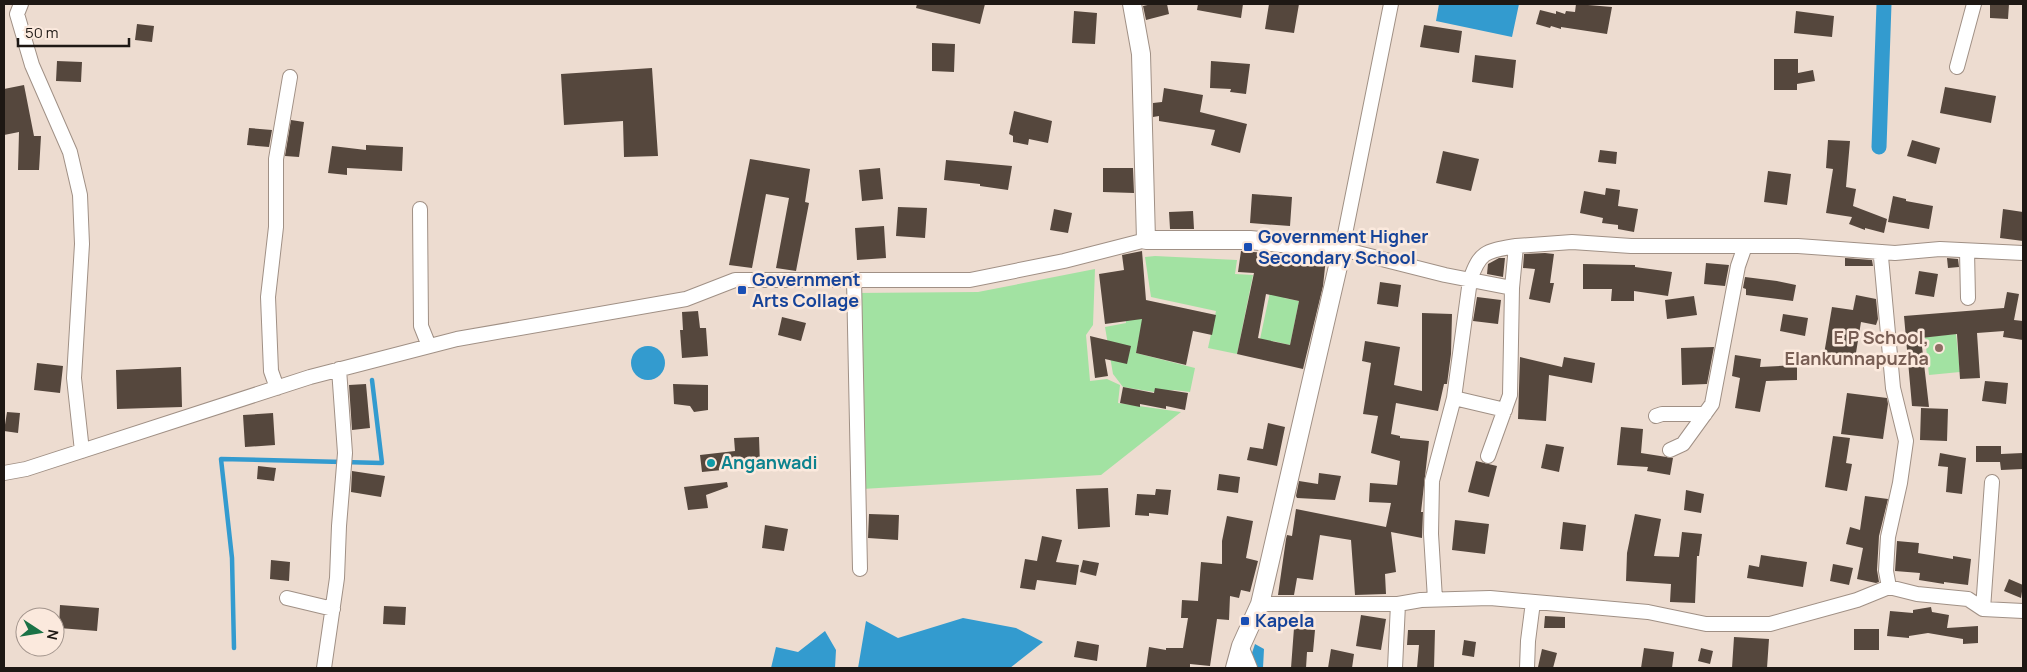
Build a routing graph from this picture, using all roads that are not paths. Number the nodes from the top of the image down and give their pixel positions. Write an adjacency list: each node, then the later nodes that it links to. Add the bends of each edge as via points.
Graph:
1 (21, 4): 27 (street, via 17,14 32,65 70,152 80,195 82,244 74,378)
2 (1132, 4): 8 (street, via 1142,54)
3 (1391, 4): 11 (street)
4 (1974, 4): 5 (street)
5 (1957, 67)
6 (290, 77): 21 (street, via 276,159 276,227 268,296 271,371)
7 (420, 210): 19 (street, via 421,326)
8 (1146, 240): 11 (street, via 1250,240); 15 (street, via 970,280)
9 (1516, 246): 10 (street, via 1572,242 1631,246); 16 (street, via 1483,255 1476,262); 17 (street)
10 (1745, 246): 13 (street); 24 (street, via 1738,266 1712,404)
11 (1342, 249): 16 (street); 36 (street)
12 (1967, 251): 13 (street); 14 (street); 18 (street)
13 (1882, 252): 32 (street, via 1893,388 1906,441 1888,537 1886,571)
14 (2023, 253)
15 (854, 279): 19 (street, via 735,280 686,299); 31 (street)
16 (1470, 280): 17 (street); 22 (street)
17 (1512, 288): 23 (street, via 1510,395)
18 (1968, 298)
19 (429, 346): 20 (street)
20 (339, 369): 21 (street); 38 (street, via 345,449)
21 (277, 388): 27 (street)
22 (1454, 398): 23 (street); 34 (street, via 1432,481)
23 (1505, 410): 28 (street)
24 (1705, 414): 25 (street); 26 (street, via 1683,444)
25 (1656, 416)
26 (1670, 450)
27 (82, 451): 29 (street)
28 (1488, 456)
29 (4, 473)
30 (1992, 482): 39 (street)
31 (860, 569)
32 (1889, 587): 35 (street, via 1857,600 1770,624 1706,624 1648,612); 39 (street, via 1917,594 1968,599)
33 (287, 598): 38 (street)
34 (1435, 599): 35 (street, via 1490,598); 37 (street)
35 (1533, 602): 46 (street)
36 (1260, 604): 37 (street); 41 (street)
37 (1398, 604): 45 (street)
38 (333, 609): 42 (street)
39 (1983, 609): 40 (street)
40 (2023, 612)
41 (1241, 646): 43 (street); 44 (street)
42 (324, 668)
43 (1235, 668)
44 (1250, 668)
45 (1395, 668)
46 (1527, 668)

